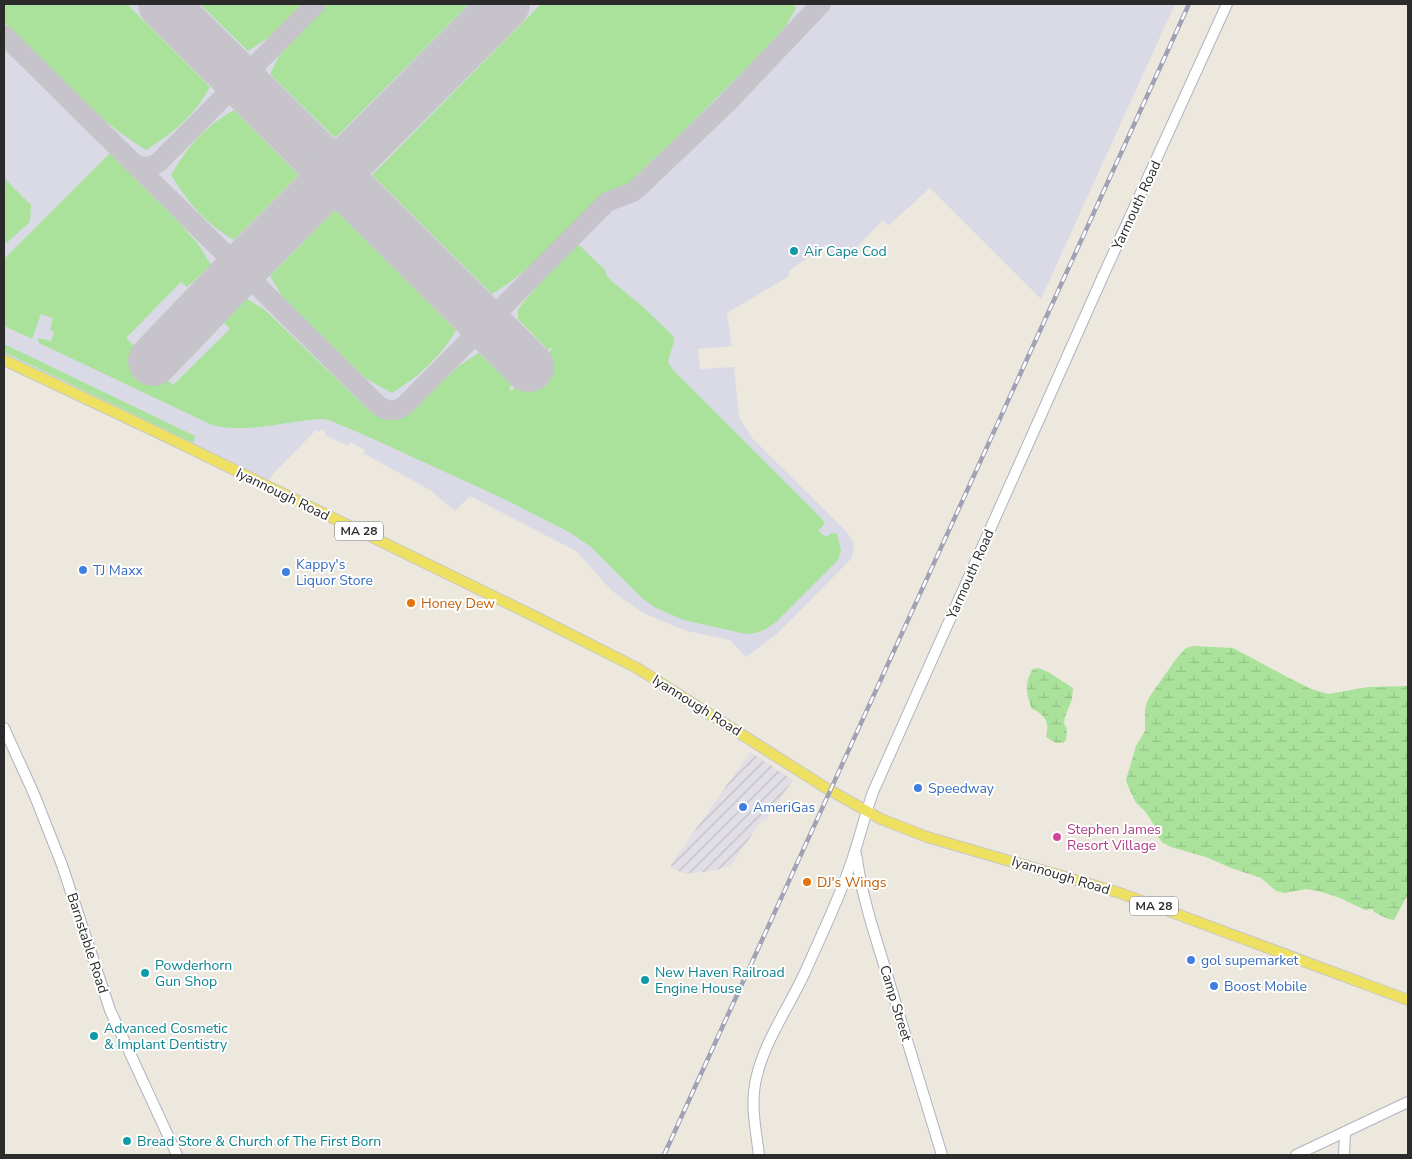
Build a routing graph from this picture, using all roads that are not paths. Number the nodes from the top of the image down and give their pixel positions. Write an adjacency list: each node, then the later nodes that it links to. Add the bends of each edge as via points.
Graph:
1 (1227, 4): 4 (main road, Yarmouth Road)
2 (4, 360): 4 (main road, Iyannough Road / MA 28, via 637,668)
3 (4, 728): 11 (main road, Barnstable Road, via 62,865 110,1010)
4 (867, 811): 5 (main road, Yarmouth Road); 8 (main road, Iyannough Road / MA 28, via 916,833 1120,893)
5 (856, 849): 6 (main road, Yarmouth Road); 7 (main road, Camp Street)
6 (841, 890): 7 (main road, via 852,888); 12 (main road, Yarmouth Road, via 758,1073 754,1103)
7 (863, 892): 13 (main road, Camp Street)
8 (1408, 1000)
9 (1408, 1102): 10 (main road)
10 (1345, 1132): 14 (main road); 15 (main road)
11 (177, 1155)
12 (759, 1155)
13 (942, 1155)
14 (1296, 1155)
15 (1344, 1155)

